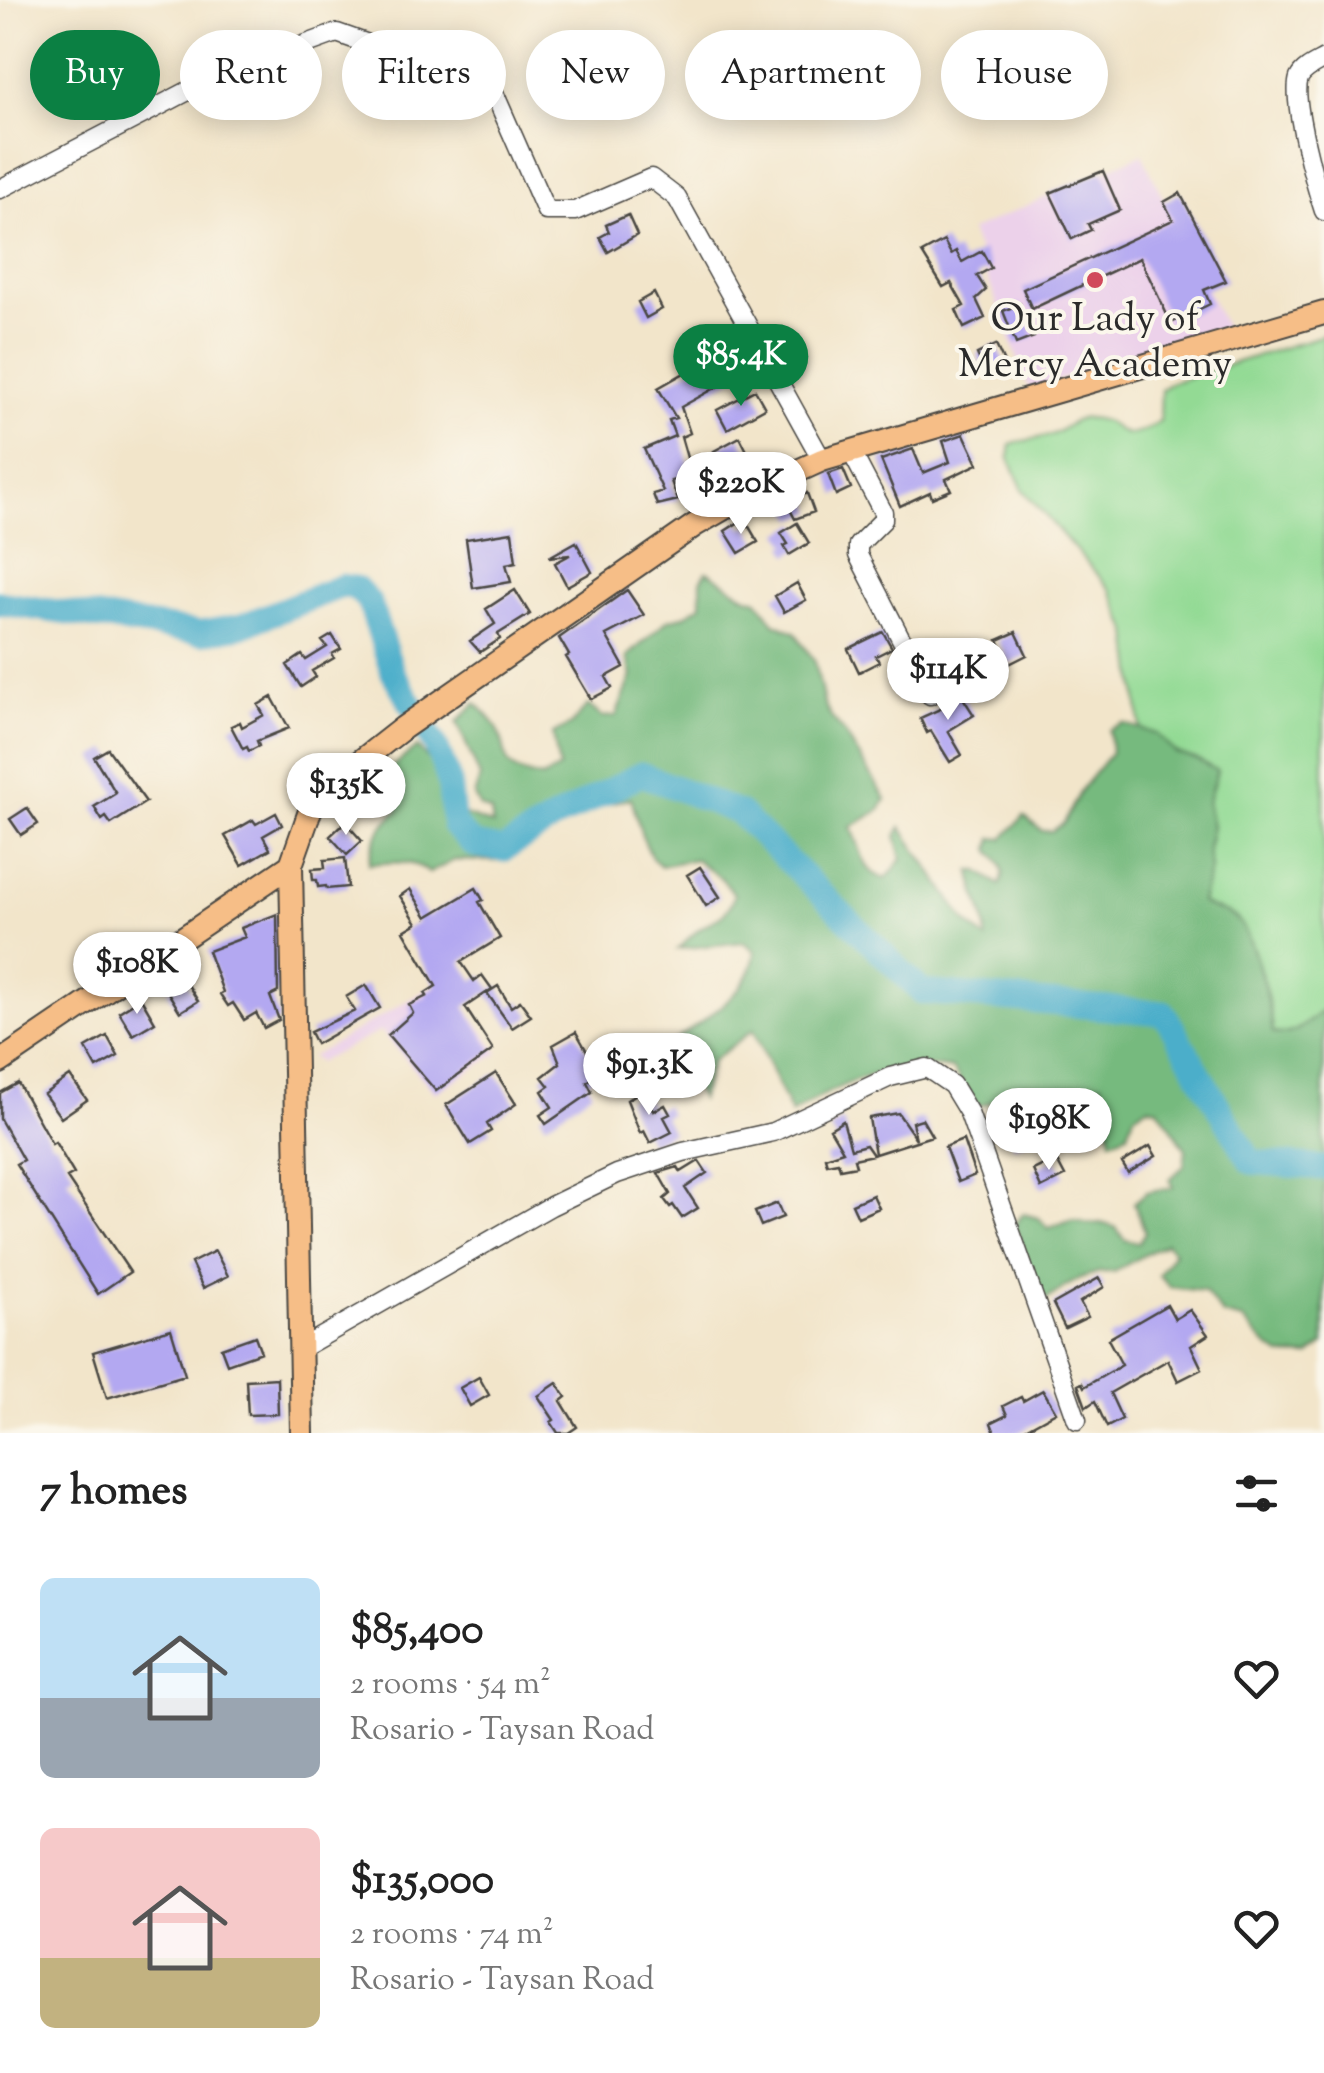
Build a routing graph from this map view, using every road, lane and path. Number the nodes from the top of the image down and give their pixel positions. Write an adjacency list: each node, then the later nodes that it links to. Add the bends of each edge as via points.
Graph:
1 (1324, 60): 3 (street, via 1299,78 1298,100)
2 (0, 189): 6 (street, via 213,78 337,33 492,88 546,211 575,212 650,178 677,198)
3 (1324, 211)
4 (1324, 313): 5 (main road)
5 (852, 451): 6 (main road); 7 (street, via 883,512 858,545 858,555)
6 (822, 460): 8 (main road, via 695,525 403,728 315,797)
7 (930, 694)
8 (291, 865): 9 (main road); 10 (main road)
9 (0, 1062)
10 (300, 1350): 11 (street, via 617,1174 773,1132 890,1077 927,1068 952,1085 969,1113); 12 (main road)
11 (1077, 1420)
12 (302, 1433)

